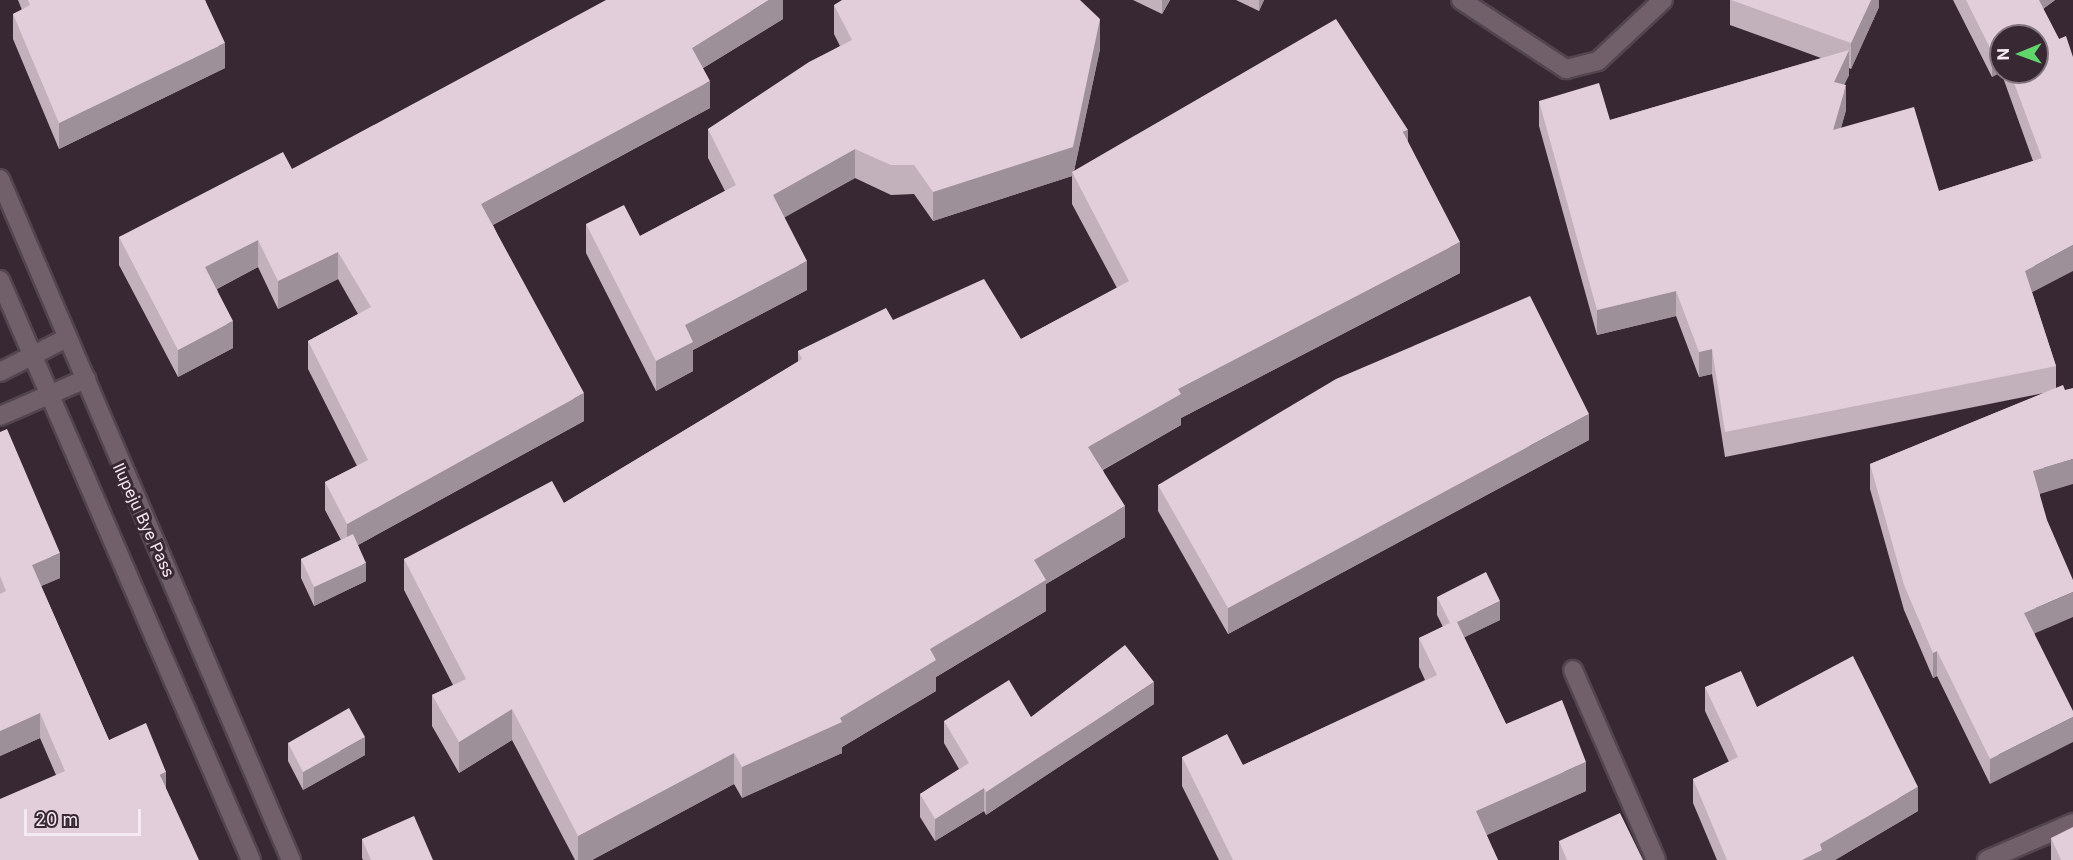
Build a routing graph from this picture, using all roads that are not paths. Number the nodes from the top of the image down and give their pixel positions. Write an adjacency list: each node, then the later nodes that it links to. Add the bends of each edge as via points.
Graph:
1 (1461, 0): 2 (street, via 1566,69 1598,61)
2 (1663, 0)
3 (0, 178): 5 (street, Ilupeju Bye Pass)
4 (0, 280): 6 (street, Ilupeju Bye Pass)
5 (67, 338): 6 (street); 8 (street, Ilupeju Bye Pass)
6 (31, 358): 7 (street); 9 (street, Ilupeju Bye Pass)
7 (0, 372)
8 (86, 379): 9 (street); 14 (street, Ilupeju Bye Pass)
9 (52, 396): 10 (street); 13 (street, Ilupeju Bye Pass)
10 (0, 416)
11 (1573, 670): 15 (street)
12 (2073, 823): 16 (street)
13 (251, 860)
14 (291, 860)
15 (1656, 860)
16 (1987, 860)

